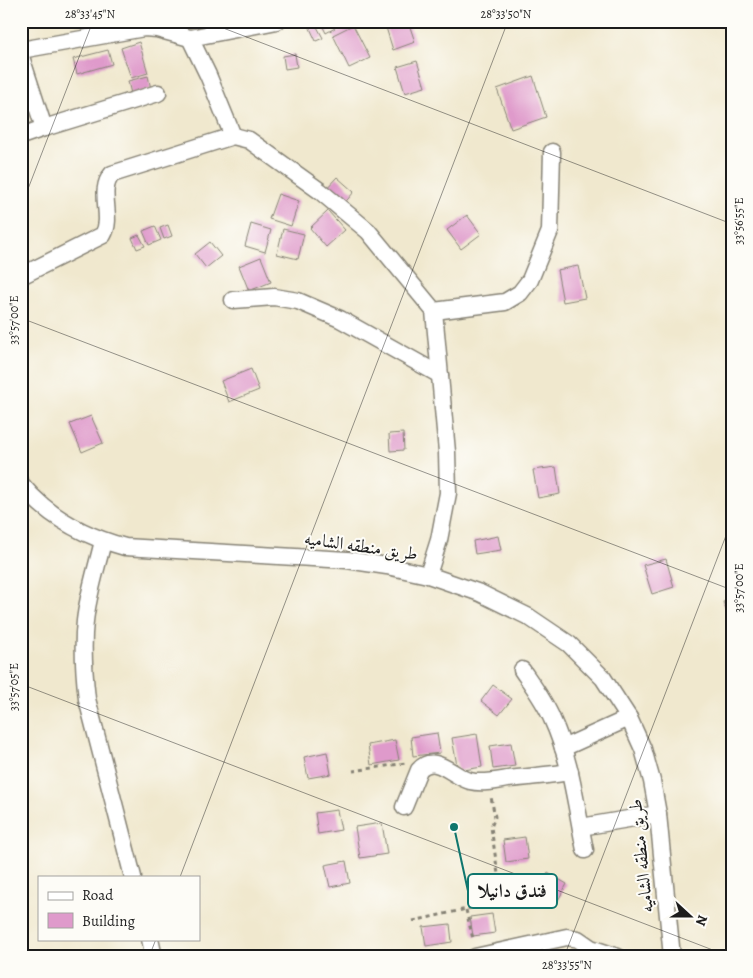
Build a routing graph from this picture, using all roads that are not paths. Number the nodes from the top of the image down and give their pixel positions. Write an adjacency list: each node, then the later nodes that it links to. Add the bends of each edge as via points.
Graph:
1 (277, 21): 2 (street)
2 (190, 38): 3 (street, via 144,28); 8 (street)
3 (21, 50)
4 (21, 57): 6 (street)
5 (158, 94): 6 (street)
6 (44, 128): 7 (street)
7 (21, 136)
8 (233, 136): 10 (street, via 112,174 105,186 106,228 103,235); 12 (street, via 249,140 320,191 368,231)
9 (552, 152): 12 (street, via 550,231 530,280 520,293 505,302)
10 (21, 276)
11 (233, 300): 13 (street, via 274,297 298,302 340,319)
12 (434, 311): 13 (street)
13 (440, 375): 16 (street, via 448,493)
14 (21, 484): 15 (street, طريق منطقه الشاميه, via 52,515)
15 (103, 541): 16 (street, طريق منطقه الشاميه, via 125,546 347,560); 25 (street, via 85,620 84,673 87,699)
16 (428, 575): 18 (street, طريق منطقه الشاميه, via 480,593 529,617 569,644 603,678)
17 (522, 670): 19 (street, via 552,718)
18 (629, 718): 19 (street); 22 (street, طريق منطقه الشاميه, via 643,749)
19 (563, 748): 20 (street)
20 (570, 772): 21 (street, via 471,781 430,762 419,770); 23 (street)
21 (404, 807)
22 (658, 814): 23 (street); 30 (street, طريق منطقه الشاميه)
23 (580, 827): 24 (street)
24 (585, 850)
25 (133, 876)
26 (150, 940): 27 (street)
27 (154, 957)
28 (475, 957): 29 (street, via 567,937)
29 (618, 957)
30 (672, 957)

